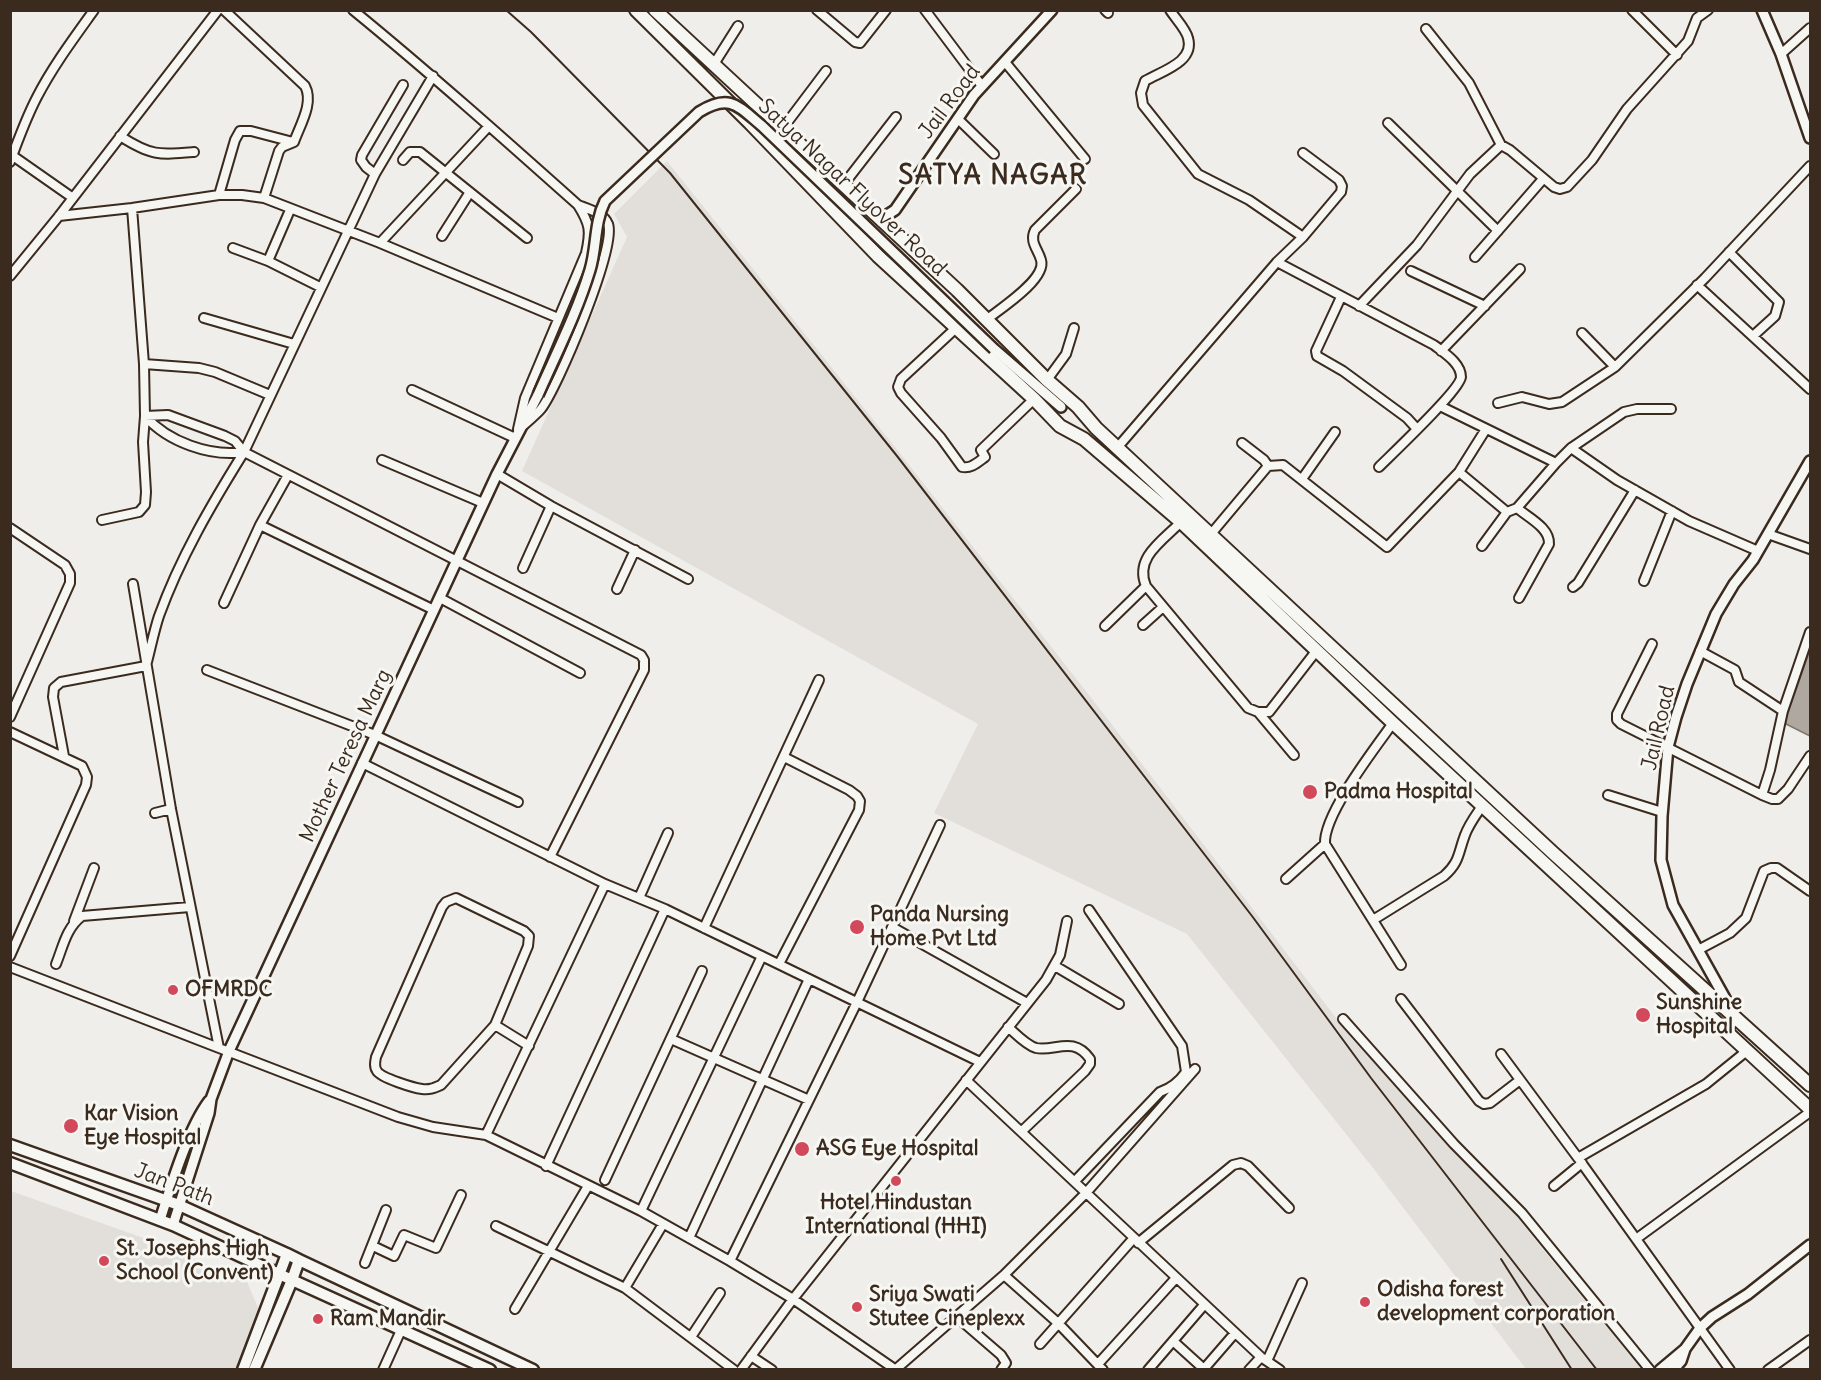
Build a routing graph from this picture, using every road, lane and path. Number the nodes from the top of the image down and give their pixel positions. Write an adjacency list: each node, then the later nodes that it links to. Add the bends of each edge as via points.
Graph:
1 (94, 10): 44 (street, via 38,95)
2 (218, 10): 36 (street)
3 (224, 10): 38 (street, via 309,93)
4 (353, 10): 28 (street)
5 (636, 10): 22 (main road)
6 (655, 10): 18 (main road)
7 (817, 10): 16 (street, via 860,43)
8 (873, 10): 16 (street)
9 (925, 10): 30 (street)
10 (1052, 10): 25 (street, Jail Road)
11 (1170, 10): 67 (street, via 1188,36 1189,49 1184,60 1145,81 1143,105 1198,174 1249,200)
12 (1632, 10): 24 (street)
13 (1689, 10): 17 (street)
14 (1708, 10): 17 (street)
15 (1762, 10): 23 (street)
16 (884, 14)
17 (1697, 18): 24 (street, via 1688,41)
18 (671, 25): 22 (main road); 26 (main road)
19 (738, 26): 26 (street)
20 (1810, 28): 23 (street)
21 (1426, 29): 39 (street, via 1469,83)
22 (662, 35): 48 (main road)
23 (1781, 54): 37 (street)
24 (1677, 55): 51 (street, via 1627,109 1592,160 1567,187 1554,187)
25 (1005, 62): 30 (street, Jail Road); 45 (street)
26 (714, 64): 35 (main road)
27 (826, 71): 35 (street)
28 (433, 76): 34 (street); 50 (street)
29 (404, 85): 50 (street, via 362,156 363,164)
30 (982, 86): 32 (street, Jail Road)
31 (896, 117): 52 (street)
32 (958, 118): 43 (street); 63 (street, Jail Road, via 895,210)
33 (1388, 123): 54 (street)
34 (489, 126): 49 (street); 59 (street)
35 (783, 128): 40 (main road)
36 (120, 136): 41 (street, via 151,153); 57 (street)
37 (1810, 138)
38 (294, 142): 56 (street, via 251,130 240,131); 58 (street, via 279,151)
39 (1501, 145): 51 (street); 54 (street)
40 (807, 150): 48 (main road); 52 (main road)
41 (194, 152)
42 (1303, 153): 67 (street, via 1342,186)
43 (994, 154)
44 (12, 159): 57 (street)
45 (1085, 159)
46 (403, 160): 49 (street, via 410,152 420,152)
47 (1810, 166): 71 (street)
48 (792, 167): 86 (main road, via 861,240)
49 (446, 173): 55 (street); 69 (street)
50 (375, 174): 64 (street)
51 (1543, 179): 65 (street)
52 (844, 184): 63 (main road)
53 (1076, 189): 85 (street, via 1035,230 1033,241 1042,261 1039,276)
54 (1456, 191): 65 (street); 81 (street, via 1417,245)
55 (470, 192): 66 (street); 68 (street)
56 (219, 195): 58 (street); 60 (street)
57 (73, 198): 62 (street)
58 (264, 198): 61 (street)
59 (578, 205): 84 (street, Mother Teresa Marg, via 586,217 590,238); 110 (street, Mother Teresa Marg, via 608,222 607,249 592,297 555,383 541,409)
60 (132, 208): 62 (street); 92 (street)
61 (291, 210): 64 (street); 73 (street)
62 (59, 216): 77 (street)
63 (881, 219): 85 (main road)
64 (347, 231): 69 (street); 79 (street)
65 (1498, 231): 72 (street)
66 (442, 236)
67 (1303, 237): 74 (street)
68 (527, 238)
69 (380, 243): 84 (street)
70 (232, 248): 73 (street)
71 (1729, 252): 78 (street); 89 (street, via 1779,302 1775,316)
72 (1475, 257)
73 (268, 261): 79 (street)
74 (1277, 262): 80 (street); 112 (street)
75 (1520, 269): 82 (street)
76 (1411, 271): 82 (street)
77 (10, 276)
78 (1697, 285): 89 (street); 93 (street)
79 (320, 287): 90 (street)
80 (1341, 297): 81 (street); 107 (street, via 1317,356 1343,370)
81 (1359, 306): 91 (street)
82 (1485, 306): 91 (street)
83 (204, 318): 90 (street)
84 (558, 318): 110 (street, Mother Teresa Marg, via 525,398)
85 (986, 320): 94 (main road)
86 (956, 328): 99 (main road); 99 (street, via 901,379 898,387 963,467 985,457 981,450)
87 (1074, 328): 94 (street, via 1066,354)
88 (1581, 333): 93 (street)
89 (1753, 336): 95 (street)
90 (294, 344): 97 (street)
91 (1441, 351): 101 (street, via 1456,363 1461,379)
92 (144, 364): 97 (street, via 215,372); 105 (street)
93 (1615, 367): 100 (street, via 1562,402 1549,404 1522,398)
94 (1047, 380): 104 (main road)
95 (1810, 389)
96 (411, 390): 110 (street)
97 (270, 395): 114 (street)
98 (538, 395): 102 (street, Satya Nagar Flyover Road, bridge, via 584,290 605,201 699,112 725,101 736,104 762,126 994,349); 110 (street, Mother Teresa Marg)
99 (1034, 399): 106 (main road)
100 (1498, 403)
101 (1440, 406): 107 (street); 108 (street)
102 (1061, 407): 104 (main road); 106 (main road)
103 (1671, 408): 113 (street, via 1624,412)
104 (1078, 409): 106 (main road, via 1082,420 1078,426); 112 (main road)
105 (145, 416): 114 (street, via 168,415 225,436); 114 (street, via 156,429 181,441 213,452); 130 (street, via 145,505 139,512)
106 (1061, 426): 131 (main road, via 1084,439)
107 (1417, 429): 119 (street)
108 (1486, 429): 117 (street); 120 (street)
109 (1335, 432): 123 (street)
110 (516, 434): 121 (street, Mother Teresa Marg)
111 (1242, 443): 118 (street)
112 (1117, 448): 134 (main road)
113 (1571, 448): 117 (street); 124 (street)
114 (244, 452): 122 (street); 159 (street, via 181,563 158,618)
115 (382, 460): 125 (street)
116 (1810, 461): 135 (street, Jail Road)
117 (1556, 464): 127 (street)
118 (1268, 466): 123 (street, via 1283,465); 134 (street)
119 (1379, 467)
120 (1459, 472): 123 (street, via 1387,547); 129 (street)
121 (496, 474): 125 (street, Mother Teresa Marg); 126 (street)
122 (288, 475): 132 (street); 140 (street)
123 (1302, 479)
124 (1635, 490): 128 (street); 146 (street)
125 (483, 503): 140 (street, Mother Teresa Marg)
126 (551, 506): 138 (street); 141 (street)
127 (1517, 508): 129 (street); 149 (street, via 1549,536 1549,544)
128 (1672, 511): 139 (street); 143 (street)
129 (1507, 512): 136 (street)
130 (102, 520)
131 (1181, 522): 145 (street, via 1144,560 1141,574); 157 (main road)
132 (260, 525): 150 (street); 152 (street)
133 (10, 528): 165 (street, via 65,565 70,574 64,598)
134 (1211, 534): 213 (main road)
135 (1768, 534): 137 (street); 139 (street, Jail Road)
136 (1482, 546)
137 (1810, 549)
138 (635, 550): 142 (street); 147 (street)
139 (1758, 551): 158 (street, Jail Road, via 1716,614)
140 (457, 562): 148 (street, Mother Teresa Marg); 185 (street, via 635,650 644,660 644,670)
141 (523, 568)
142 (688, 579)
143 (1644, 581)
144 (133, 584): 159 (street)
145 (1146, 586): 151 (street); 154 (street)
146 (1574, 587)
147 (617, 589)
148 (440, 598): 152 (street, Mother Teresa Marg); 161 (street)
149 (1519, 598)
150 (224, 603)
151 (1163, 607): 153 (street); 164 (street, via 1240,700)
152 (434, 610): 168 (street, Mother Teresa Marg)
153 (1143, 625)
154 (1105, 626)
155 (1810, 632): 163 (street)
156 (1652, 644): 169 (street, via 1617,720)
157 (1317, 650): 164 (street, via 1269,712); 166 (main road)
158 (1700, 651): 163 (street, via 1735,670 1739,682); 169 (street, Jail Road)
159 (146, 666): 171 (street, via 61,682 54,688); 179 (street)
160 (207, 670): 168 (street)
161 (580, 673)
162 (819, 680): 173 (street)
163 (1783, 711): 176 (street)
164 (1258, 712): 170 (street)
165 (10, 717)
166 (1393, 723): 178 (main road); 184 (street, via 1333,815)
167 (10, 732): 171 (street)
168 (375, 735): 174 (street, Mother Teresa Marg); 177 (street)
169 (1668, 747): 176 (street); 180 (street, Jail Road)
170 (1294, 755)
171 (64, 756): 200 (street, via 82,766 86,785)
172 (1810, 756): 176 (street, via 1778,799)
173 (784, 757): 198 (street); 203 (street, via 849,790 860,801 859,810)
174 (362, 763): 185 (street); 220 (street, Mother Teresa Marg)
175 (1608, 795): 180 (street)
176 (1762, 795)
177 (518, 802)
178 (1482, 806): 194 (street, via 1453,868); 217 (main road)
179 (171, 809): 181 (street); 191 (street)
180 (1662, 812): 199 (street, Jail Road, via 1661,860 1673,905)
181 (155, 813)
182 (940, 825): 197 (street)
183 (668, 833): 190 (street)
184 (1325, 844): 187 (street); 194 (street)
185 (550, 857): 188 (street)
186 (94, 868): 196 (street)
187 (1286, 879)
188 (605, 884): 190 (street); 219 (street)
189 (1810, 891): 199 (street, via 1777,868 1764,871 1746,918 1730,933)
190 (639, 898): 192 (street)
191 (190, 907): 196 (street, via 87,915); 220 (street)
192 (665, 909): 198 (street); 238 (street)
193 (1089, 910): 240 (street, via 1182,1046 1186,1072 1160,1092)
194 (1373, 920): 204 (street)
195 (1067, 921): 205 (street)
196 (73, 922): 202 (street)
197 (892, 927): 210 (street); 211 (street)
198 (704, 928): 201 (street)
199 (1698, 950): 213 (street, Jail Road)
200 (10, 956)
201 (762, 956): 203 (street); 223 (street)
202 (56, 964)
203 (779, 964): 208 (street)
204 (1401, 965)
205 (1055, 966): 211 (street); 212 (street)
206 (10, 967): 220 (street)
207 (702, 971): 218 (street)
208 (809, 979): 210 (street); 228 (street)
209 (1401, 999): 227 (street, via 1479,1101 1490,1103)
210 (857, 1002): 224 (street); 231 (street)
211 (1027, 1003): 216 (street)
212 (1119, 1004)
213 (1736, 1018): 217 (street); 229 (main road)
214 (1343, 1019): 301 (street, via 1454,1144 1522,1213)
215 (495, 1025): 215 (street, via 529,936 452,899 442,908 376,1057 376,1071 421,1089 432,1089 441,1085); 219 (street)
216 (1008, 1027): 224 (street); 233 (street, via 1033,1047 1067,1045 1090,1059 1085,1071)
217 (1726, 1030): 221 (main road)
218 (671, 1040): 223 (street); 239 (street)
219 (529, 1046): 234 (street)
220 (224, 1049): 230 (street, Mother Teresa Marg); 234 (street, via 398,1117)
221 (1748, 1050): 232 (main road); 236 (street, via 1706,1084)
222 (1501, 1054): 227 (street)
223 (712, 1058): 228 (street); 249 (street)
224 (980, 1062): 226 (street)
225 (1195, 1069): 243 (street)
226 (966, 1080): 233 (street); 271 (street)
227 (1520, 1080): 236 (street)
228 (762, 1081): 231 (street); 254 (street)
229 (1810, 1085)
230 (211, 1099): 245 (street, Mother Teresa Marg, via 201,1112); 246 (street, Mother Teresa Marg)
231 (809, 1100): 262 (street)
232 (1810, 1111): 255 (street)
233 (1022, 1131): 240 (street)
234 (486, 1135): 238 (street)
235 (10, 1145): 245 (main road, Jan Path)
236 (1580, 1160): 242 (street); 255 (street)
237 (10, 1163): 250 (main road, Jan Path)
238 (546, 1166): 241 (street)
239 (605, 1180)
240 (1075, 1181): 243 (street)
241 (588, 1186): 249 (street); 259 (street)
242 (1554, 1186)
243 (1085, 1194): 256 (street); 265 (street)
244 (461, 1195): 258 (street, via 436,1248 404,1235 394,1256)
245 (166, 1201): 246 (main road, Jan Path); 250 (street, Mother Teresa Marg)
246 (179, 1205): 252 (street, Mother Teresa Marg); 260 (main road, Jan Path)
247 (1289, 1208): 256 (street, via 1241,1163 1233,1165)
248 (386, 1210): 258 (street)
249 (641, 1211): 251 (street)
250 (160, 1220): 252 (main road, Jan Path)
251 (663, 1224): 254 (street); 269 (street)
252 (173, 1225): 264 (main road, Jan Path)
253 (496, 1226): 259 (street)
254 (689, 1238): 262 (street)
255 (1636, 1239): 277 (street)
256 (1136, 1241): 266 (street); 275 (street)
257 (1810, 1245): 277 (street)
258 (373, 1246): 263 (street)
259 (551, 1251): 269 (street); 273 (street)
260 (287, 1254): 261 (main road, Jan Path); 264 (main road)
261 (299, 1260): 267 (main road); 293 (main road)
262 (730, 1261): 271 (street)
263 (365, 1263)
264 (279, 1274): 267 (main road, Jan Path); 289 (main road)
265 (1004, 1275): 274 (street); 275 (street)
266 (1176, 1278): 272 (street); 286 (street)
267 (291, 1280): 276 (main road); 290 (main road)
268 (1302, 1283): 285 (street)
269 (625, 1288): 279 (street)
270 (720, 1293): 279 (street)
271 (793, 1299): 284 (street); 287 (street)
272 (1204, 1305): 278 (street); 281 (street)
273 (515, 1309)
274 (957, 1317): 287 (street); 297 (street, via 1001,1355 1006,1363)
275 (1058, 1323): 282 (street); 286 (street)
276 (402, 1328): 291 (street); 292 (main road)
277 (1700, 1328): 283 (street); 304 (street)
278 (1235, 1333): 285 (street); 288 (street)
279 (691, 1337): 294 (street)
280 (1810, 1340): 305 (street)
281 (1173, 1341): 288 (street); 298 (street)
282 (1040, 1344)
283 (1685, 1349): 302 (street); 303 (street)
284 (751, 1356): 295 (street); 296 (street)
285 (1264, 1359): 299 (street); 300 (street)
286 (1100, 1367)
287 (895, 1369)
288 (1204, 1369)
289 (243, 1370)
290 (254, 1370)
291 (383, 1370)
292 (490, 1370)
293 (533, 1370)
294 (734, 1370)
295 (741, 1370)
296 (772, 1370)
297 (1001, 1370)
298 (1148, 1370)
299 (1249, 1370)
300 (1280, 1370)
301 (1650, 1370)
302 (1660, 1370)
303 (1673, 1370)
304 (1730, 1370)
305 (1768, 1370)

